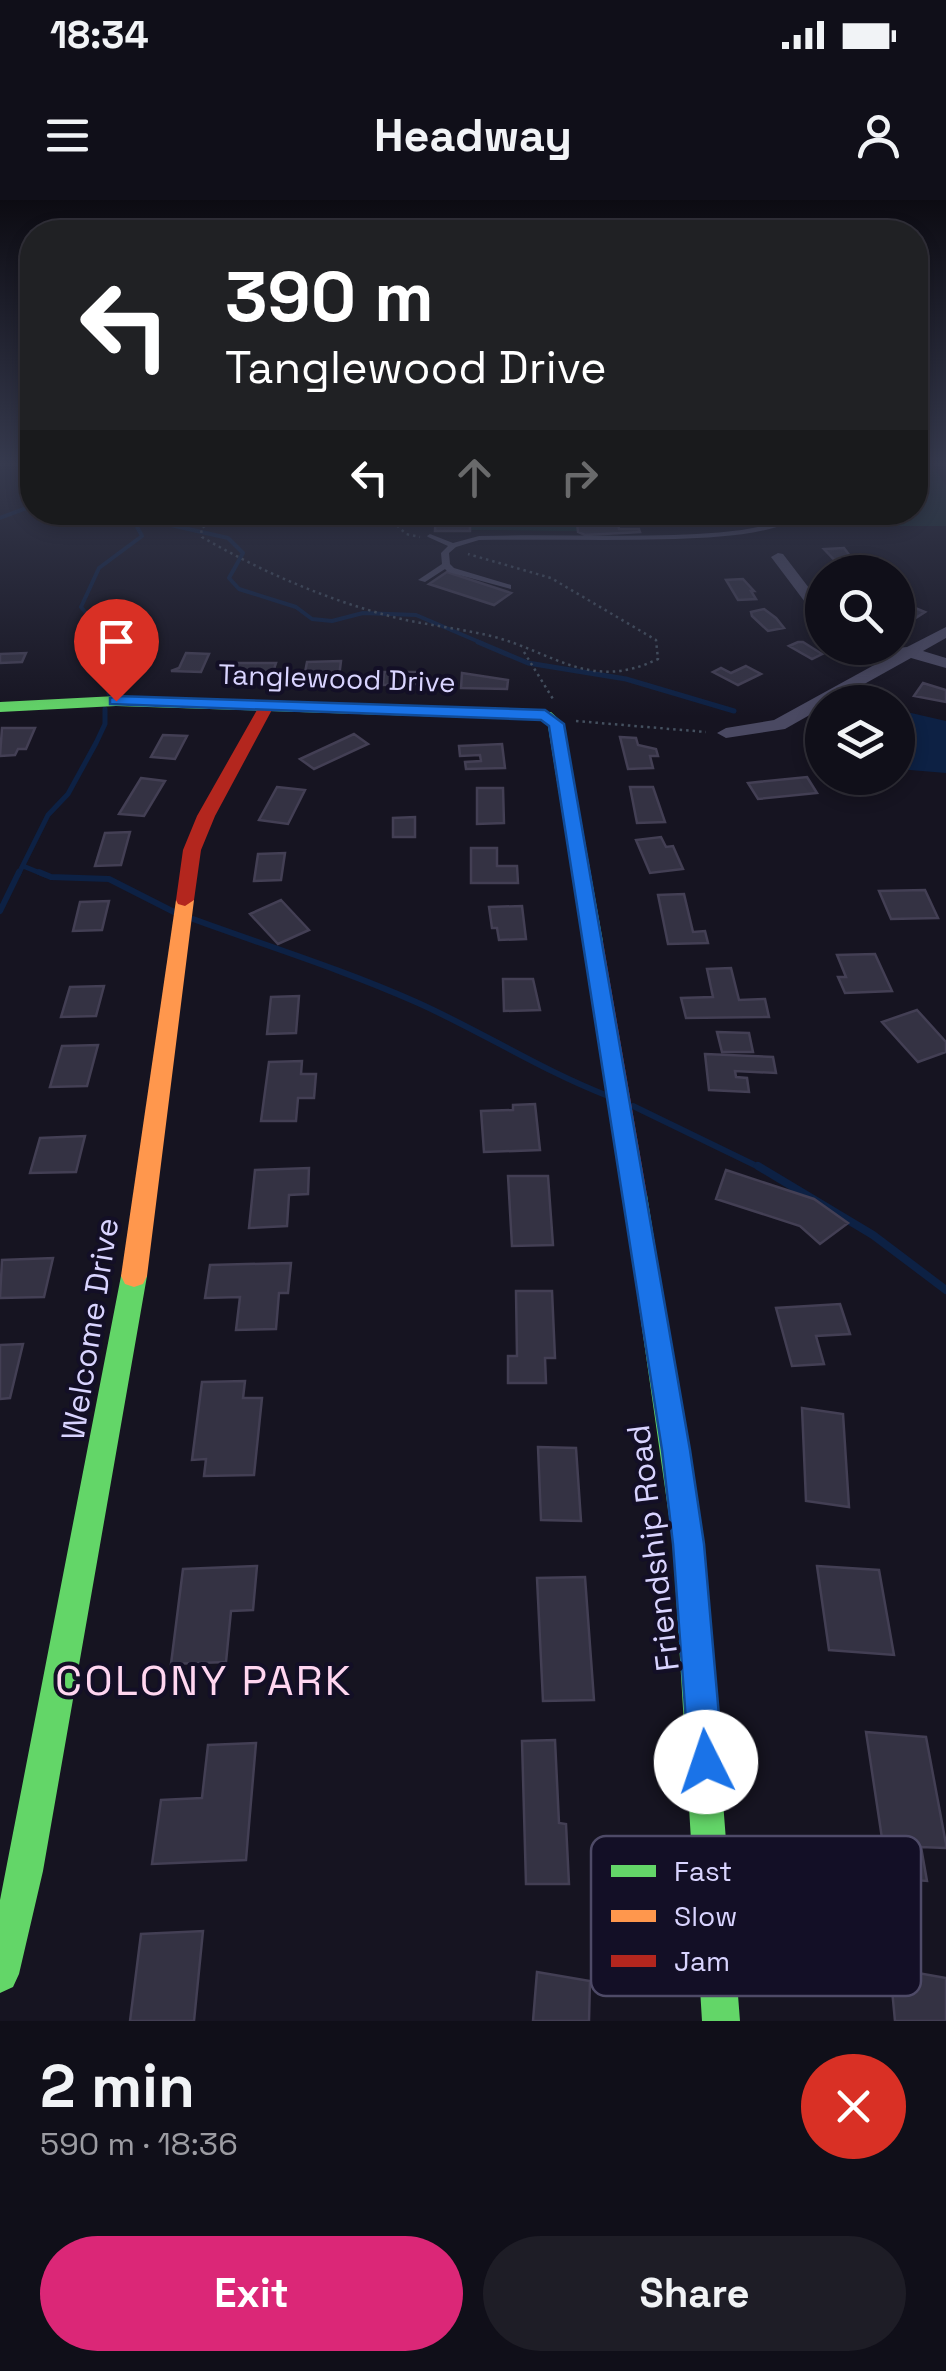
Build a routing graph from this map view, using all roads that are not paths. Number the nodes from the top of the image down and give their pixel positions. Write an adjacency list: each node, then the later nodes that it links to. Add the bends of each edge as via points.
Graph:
1 (450, 547): 3 (lane)
2 (778, 557): 6 (street)
3 (446, 565): 4 (lane); 5 (lane)
4 (422, 580)
5 (508, 587)
6 (805, 593)
7 (946, 632): 8 (street)
8 (915, 644)
9 (915, 654): 10 (street)
10 (946, 663)
11 (877, 665): 15 (street, via 779,725)
12 (266, 706): 13 (street, Tanglewood Drive, via 116,701); 14 (street, Tanglewood Drive); 17 (street, Welcome Drive, via 192,850 130,1302 25,1872)
13 (0, 708)
14 (552, 718): 16 (street, Friendship Road, via 652,1294 688,1544)
15 (726, 733)
16 (708, 1836)
17 (0, 1974)
18 (719, 1996): 19 (street, Friendship Road)
19 (721, 2021)

